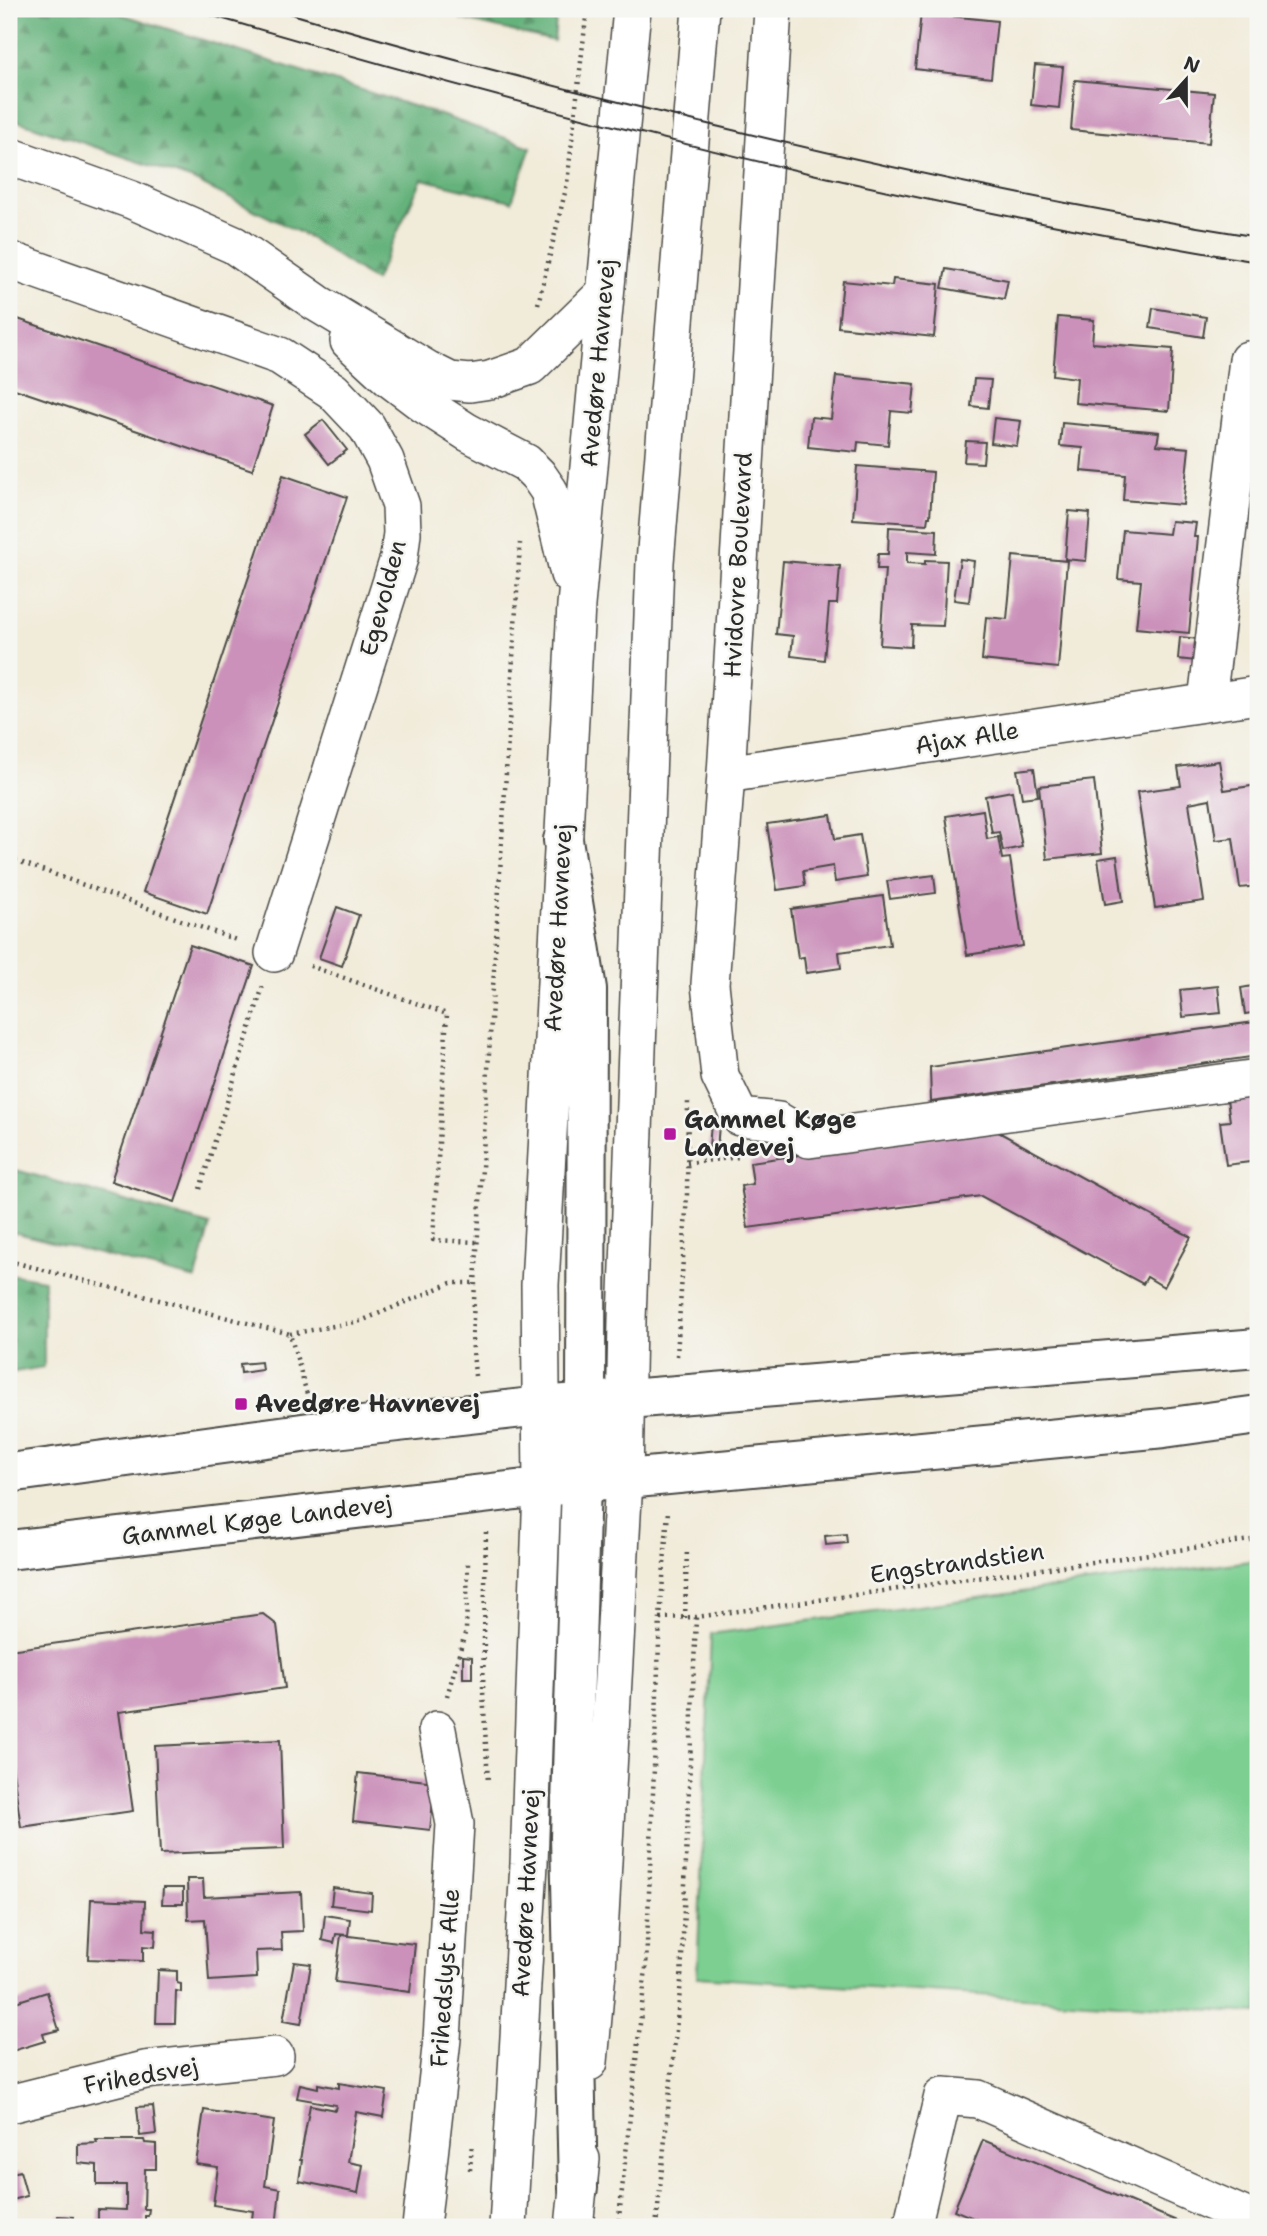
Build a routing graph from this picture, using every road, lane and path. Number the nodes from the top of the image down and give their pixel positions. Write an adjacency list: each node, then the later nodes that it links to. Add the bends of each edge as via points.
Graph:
1 (587, 9): 10 (path, via 567,184 538,302)
2 (632, 9): 7 (street, Avedøre Havnevej)
3 (701, 9): 26 (street, via 654,562)
4 (773, 9): 15 (street, Hvidovre Boulevard)
5 (9, 156): 8 (street, via 132,200 234,245)
6 (9, 260): 18 (street, Egevolden, via 280,356 333,391 367,427 385,460 401,506 399,558)
7 (604, 294): 10 (street); 12 (street, Avedøre Havnevej)
8 (317, 303): 10 (street, via 450,381 490,380); 12 (street, via 354,347 388,377 538,475 549,491)
9 (1248, 360): 14 (street)
10 (530, 366)
11 (521, 532): 21 (path)
12 (576, 605): 16 (street, Avedøre Havnevej)
13 (1258, 695): 14 (street, Ajax Alle)
14 (1208, 701): 15 (street, Ajax Alle)
15 (726, 774): 19 (street, Hvidovre Boulevard, via 710,984 720,1076 740,1117 778,1121 809,1139)
16 (563, 840): 27 (main road, via 587,989); 28 (street, Avedøre Havnevej, via 540,1285)
17 (9, 858): 18 (path)
18 (274, 953): 20 (path); 21 (path, via 447,1014 433,1240)
19 (1258, 1078)
20 (200, 1189)
21 (477, 1242): 23 (path)
22 (9, 1261): 24 (path)
23 (475, 1283): 24 (path, via 451,1283 361,1321); 29 (path, via 472,1337)
24 (290, 1334): 31 (path)
25 (1258, 1348): 26 (main road)
26 (625, 1398): 27 (main road); 34 (street)
27 (586, 1401): 28 (main road); 34 (main road, via 600,1450)
28 (541, 1406): 29 (main road); 35 (main road, via 566,1436); 36 (street, Avedøre Havnevej)
29 (478, 1413): 31 (main road)
30 (1258, 1415): 33 (main road, Gammel Køge Landevej)
31 (317, 1431): 32 (main road)
32 (9, 1473)
33 (671, 1475): 34 (main road, Gammel Køge Landevej); 42 (path)
34 (624, 1479): 35 (main road, Gammel Køge Landevej); 49 (street, via 597,1971)
35 (581, 1483): 36 (main road, Gammel Køge Landevej); 49 (main road, via 570,1838)
36 (542, 1486): 37 (main road, Gammel Køge Landevej); 52 (street, Avedøre Havnevej, via 529,1864)
37 (486, 1493): 40 (main road, Gammel Køge Landevej); 45 (path)
38 (1258, 1539): 44 (path, Engstrandstien)
39 (687, 1548): 43 (path)
40 (9, 1550)
41 (468, 1563): 46 (path, via 466,1630)
42 (660, 1618): 43 (path, Engstrandstien); 54 (path, via 646,1968)
43 (685, 1618): 44 (path, Engstrandstien)
44 (696, 1618): 55 (path, via 681,1981)
45 (483, 1690)
46 (436, 1730): 51 (street, Frihedslyst Alle, via 455,1824 442,2039)
47 (275, 2056): 48 (street, Frihedsvej, via 145,2070)
48 (9, 2104)
49 (578, 2188): 53 (street)
50 (1258, 2222): 56 (street, via 978,2099 943,2096)
51 (421, 2227)
52 (508, 2227)
53 (574, 2227)
54 (618, 2227)
55 (656, 2227)
56 (912, 2227)

